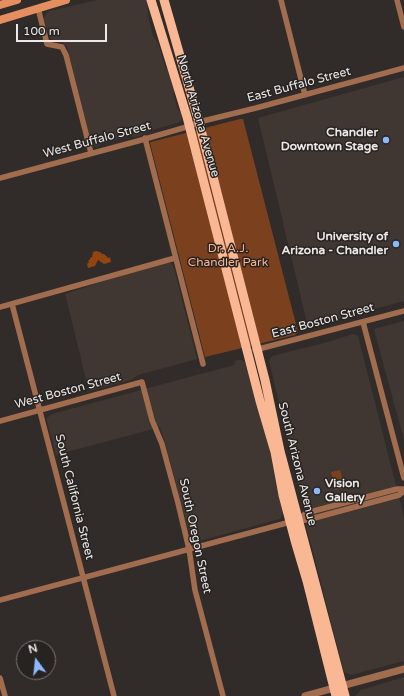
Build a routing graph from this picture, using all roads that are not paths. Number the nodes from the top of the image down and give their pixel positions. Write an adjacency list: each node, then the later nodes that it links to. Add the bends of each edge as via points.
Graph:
1 (17, 0): 7 (main road)
2 (66, 0): 8 (main road)
3 (151, 0): 14 (main road, North Arizona Avenue)
4 (164, 0): 13 (main road, North Arizona Avenue)
5 (281, 0): 12 (street)
6 (397, 0): 10 (street)
7 (0, 6)
8 (38, 8): 9 (main road); 16 (street, via 47,44 62,47 66,55)
9 (0, 20)
10 (404, 27)
11 (404, 68): 12 (street, East Buffalo Street)
12 (305, 95): 13 (street, East Buffalo Street)
13 (199, 122): 14 (street, West Buffalo Street); 18 (main road, North Arizona Avenue)
14 (190, 126): 15 (street, West Buffalo Street); 19 (main road, North Arizona Avenue)
15 (145, 138): 16 (street, West Buffalo Street); 20 (street)
16 (91, 153): 17 (street, West Buffalo Street)
17 (0, 178)
18 (229, 237): 25 (main road, South Arizona Avenue)
19 (219, 240): 26 (main road, South Arizona Avenue)
20 (175, 258): 21 (street); 27 (street)
21 (12, 304): 22 (street); 29 (street, South California Street)
22 (0, 307)
23 (404, 311): 24 (street, East Boston Street)
24 (363, 322): 25 (street, East Boston Street); 31 (street)
25 (257, 350): 26 (street, East Boston Street); 33 (main road, South Arizona Avenue)
26 (248, 352): 33 (main road, South Arizona Avenue, via 275,452 280,484)
27 (203, 364)
28 (142, 382): 29 (street, West Boston Street); 34 (street, South Oregon Street, via 152,420 162,444)
29 (40, 410): 30 (street, West Boston Street); 35 (street, South California Street)
30 (0, 421)
31 (404, 478)
32 (404, 490): 33 (street, via 399,495 307,520)
33 (294, 521): 34 (street); 39 (main road, South Arizona Avenue)
34 (189, 549): 35 (street); 42 (street, South Oregon Street, via 195,590)
35 (83, 578): 36 (street); 41 (street, South California Street)
36 (0, 600)
37 (404, 669): 39 (street)
38 (0, 678): 40 (street)
39 (338, 690): 43 (street); 44 (main road, South Arizona Avenue)
40 (5, 696)
41 (114, 696)
42 (223, 696)
43 (305, 696)
44 (345, 696)

